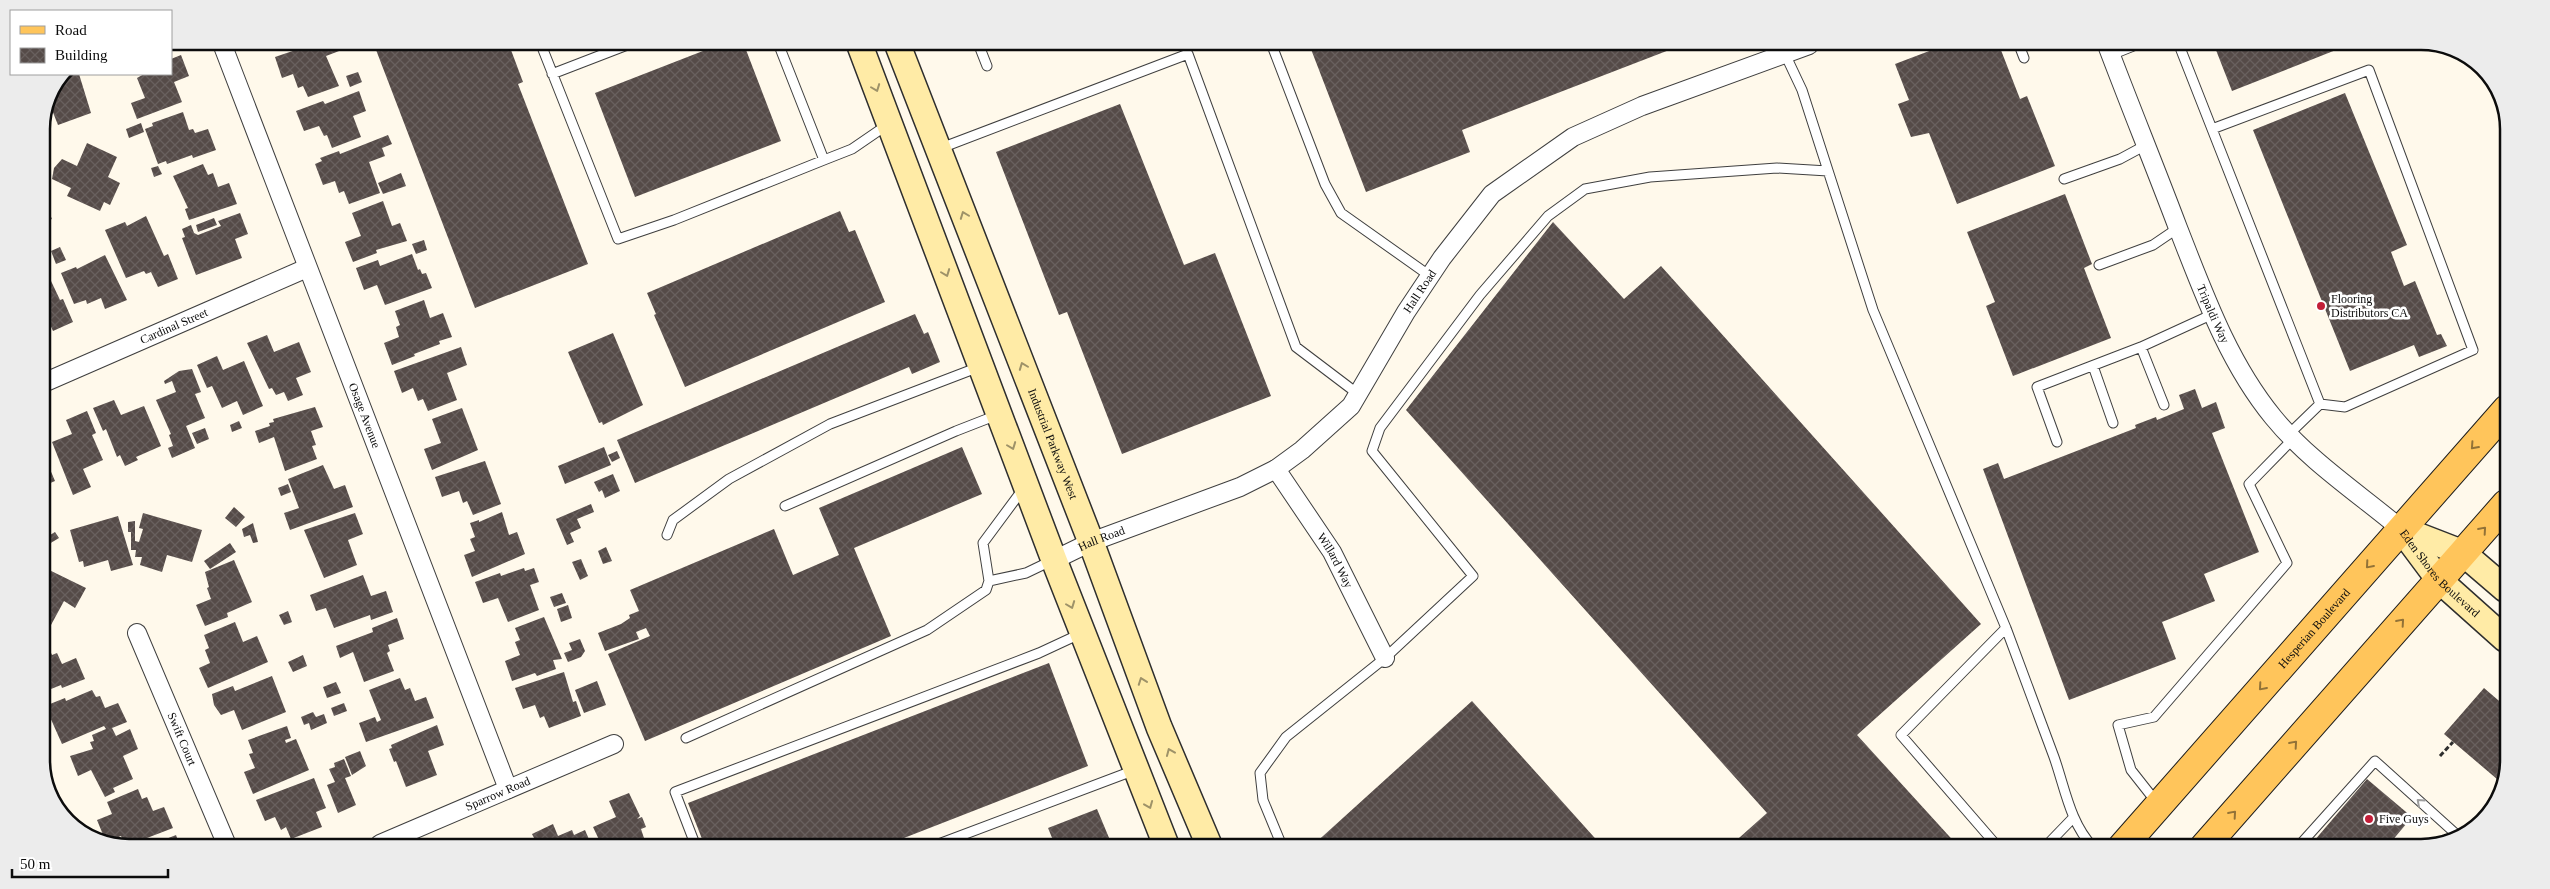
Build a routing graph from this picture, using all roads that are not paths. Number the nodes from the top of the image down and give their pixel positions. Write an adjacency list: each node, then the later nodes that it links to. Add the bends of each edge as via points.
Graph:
1 (224, 50): 25 (street, Osage Avenue)
2 (543, 50): 15 (lane)
3 (614, 50): 15 (lane)
4 (781, 50): 20 (lane)
5 (862, 50): 16 (main road, one-way to 16)
6 (900, 50): 19 (main road, Industrial Parkway West)
7 (981, 50): 14 (lane)
8 (1273, 50): 26 (lane, via 1325,184 1341,213)
9 (2021, 50): 13 (lane)
10 (2109, 50): 18 (street, Tripaldi Way)
11 (2181, 50): 17 (lane)
12 (1776, 52): 21 (lane, via 1802,90); 26 (street, Hall Road, via 1573,137 1492,194)
13 (2024, 58)
14 (987, 66)
15 (552, 74): 20 (lane, via 618,239)
16 (889, 124): 20 (lane, via 852,149); 29 (main road, one-way to 29)
17 (2212, 129): 33 (lane); 33 (lane, via 2369,70 2473,350 2345,407)
18 (2146, 145): 22 (lane, via 2120,159); 23 (street, Tripaldi Way)
19 (938, 149): 32 (lane, via 1188,54 1296,347); 46 (main road, Industrial Parkway West, one-way to 19)
20 (824, 160)
21 (1828, 171): 52 (lane, via 1873,310); 56 (lane, via 1777,168 1650,177 1585,189 1548,216 1480,295 1380,428 1372,451 1473,576)
22 (2064, 179)
23 (2178, 228): 24 (lane, via 2153,245); 27 (street, Tripaldi Way)
24 (2099, 265)
25 (308, 268): 31 (street, Cardinal Street); 60 (street, Osage Avenue)
26 (1430, 276): 32 (street, Hall Road)
27 (2213, 314): 28 (lane); 38 (street, Tripaldi Way, via 2234,360 2273,417)
28 (2141, 347): 30 (lane); 34 (lane)
29 (981, 366): 35 (main road); 45 (lane, via 830,424 729,479 673,520)
30 (2093, 366): 37 (lane); 39 (lane, via 2037,387)
31 (50, 381)
32 (1358, 394): 40 (street, Hall Road, via 1351,406)
33 (2320, 404): 38 (lane)
34 (2164, 405)
35 (1000, 414): 41 (main road, one-way to 41); 42 (lane)
36 (2500, 417): 44 (main road, Hesperian Boulevard, one-way to 44)
37 (2112, 423)
38 (2292, 436): 44 (street, Tripaldi Way, via 2310,455); 61 (lane, via 2249,484 2287,563 2154,717 2118,725 2131,770)
39 (2057, 442)
40 (1276, 469): 46 (street, Hall Road, via 1240,487); 56 (street, Willard Way, via 1332,552)
41 (1026, 485): 48 (main road); 50 (lane, via 983,543)
42 (785, 506)
43 (2500, 511): 47 (main road, one-way to 43)
44 (2401, 528): 47 (main road, Eden Shores Boulevard); 49 (main road, Eden Shores Boulevard); 61 (main road, Hesperian Boulevard, one-way to 61)
45 (667, 536)
46 (1091, 542): 48 (street, Hall Road); 69 (main road, Industrial Parkway West, one-way to 46, via 1159,727)
47 (2463, 553): 49 (main road); 51 (main road, Eden Shores Boulevard)
48 (1054, 560): 50 (lane, via 1026,573); 54 (main road, one-way to 54)
49 (2439, 580): 55 (main road, Eden Shores Boulevard); 75 (main road, one-way to 49)
50 (989, 581): 57 (lane, via 986,590 927,630)
51 (2500, 585)
52 (2006, 628): 62 (lane); 71 (lane, via 1901,736)
53 (137, 633): 64 (street, Swift Court)
54 (1082, 633): 59 (main road); 66 (lane, via 1039,653 675,792)
55 (2500, 634)
56 (1385, 658): 70 (lane, via 1286,737 1260,773 1263,800)
57 (686, 738)
58 (614, 744): 60 (street, Sparrow Road)
59 (1135, 770): 67 (lane); 68 (main road, one-way to 68)
60 (508, 789): 65 (street, Sparrow Road)
61 (2159, 805): 74 (main road, Hesperian Boulevard)
62 (2073, 818): 72 (lane); 73 (lane)
63 (2454, 832): 76 (lane, one-way to 76, via 2375,761)
64 (224, 839)
65 (392, 839)
66 (693, 839)
67 (952, 839)
68 (1164, 839)
69 (1206, 839)
70 (1279, 839)
71 (1991, 839)
72 (2053, 839)
73 (2085, 839)
74 (2129, 839)
75 (2211, 839)
76 (2305, 839)

